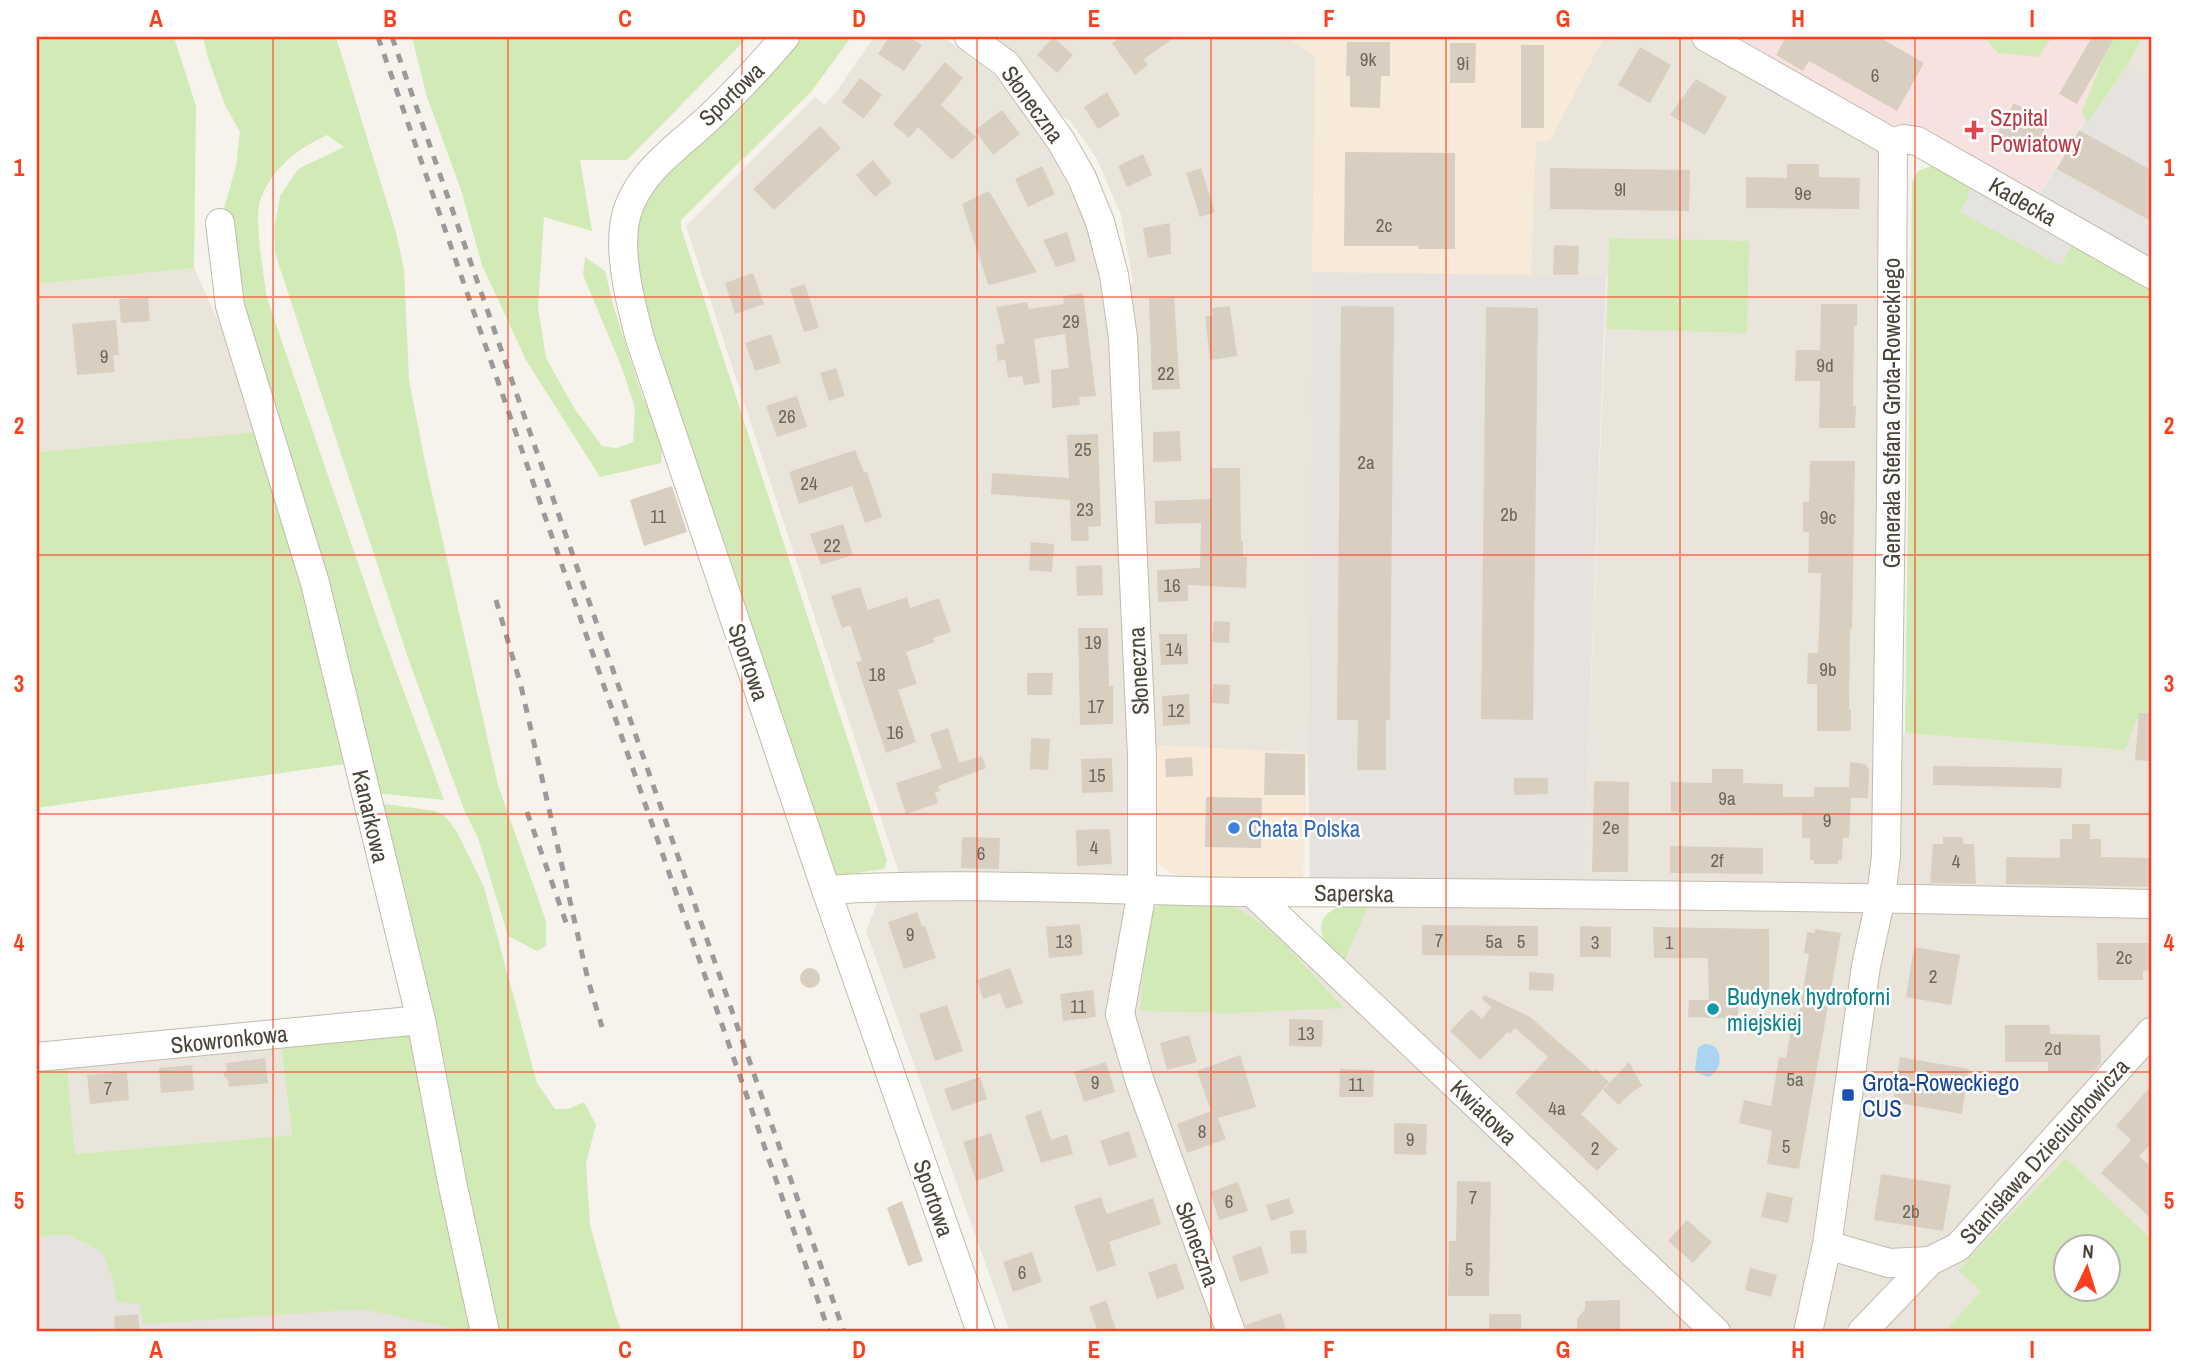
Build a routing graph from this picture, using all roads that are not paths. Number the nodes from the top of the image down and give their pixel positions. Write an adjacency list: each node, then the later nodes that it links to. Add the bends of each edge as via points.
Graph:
1 (785, 37): 7 (street, Sportowa, via 739,88 649,172 629,203 625,265 640,339)
2 (969, 37): 8 (street, Słoneczna, via 1006,64 1061,141 1100,222 1114,275 1125,374 1142,756)
3 (1706, 37): 4 (street)
4 (1893, 143): 6 (street, Kadecka, via 1917,141); 10 (street, Generała Stefana Grota-Roweckiego, via 1888,747)
5 (219, 223): 12 (street, Kanarkowa, via 230,306 315,583)
6 (2151, 274)
7 (826, 890): 8 (street, Saperska, via 903,886); 18 (street, Sportowa)
8 (1142, 891): 9 (street, Saperska); 19 (street, Słoneczna, via 1120,1014 1140,1082)
9 (1252, 892): 10 (street, Saperska); 20 (street, Kwiatowa)
10 (1881, 897): 11 (street); 15 (street, Generała Stefana Grota-Roweckiego, via 1866,966)
11 (2151, 904)
12 (421, 1020): 14 (street, Skowronkowa); 17 (street, Kanarkowa)
13 (2151, 1032): 16 (street, Stanisława Dzieciuchowicza, via 1958,1247)
14 (37, 1058)
15 (1827, 1245): 16 (street, Stanisława Dzieciuchowicza, via 1889,1263); 21 (street, Generała Stefana Grota-Roweckiego)
16 (1930, 1261): 22 (street, Stanisława Dzieciuchowicza)
17 (485, 1332)
18 (981, 1332)
19 (1231, 1332)
20 (1716, 1332)
21 (1808, 1332)
22 (1862, 1332)

